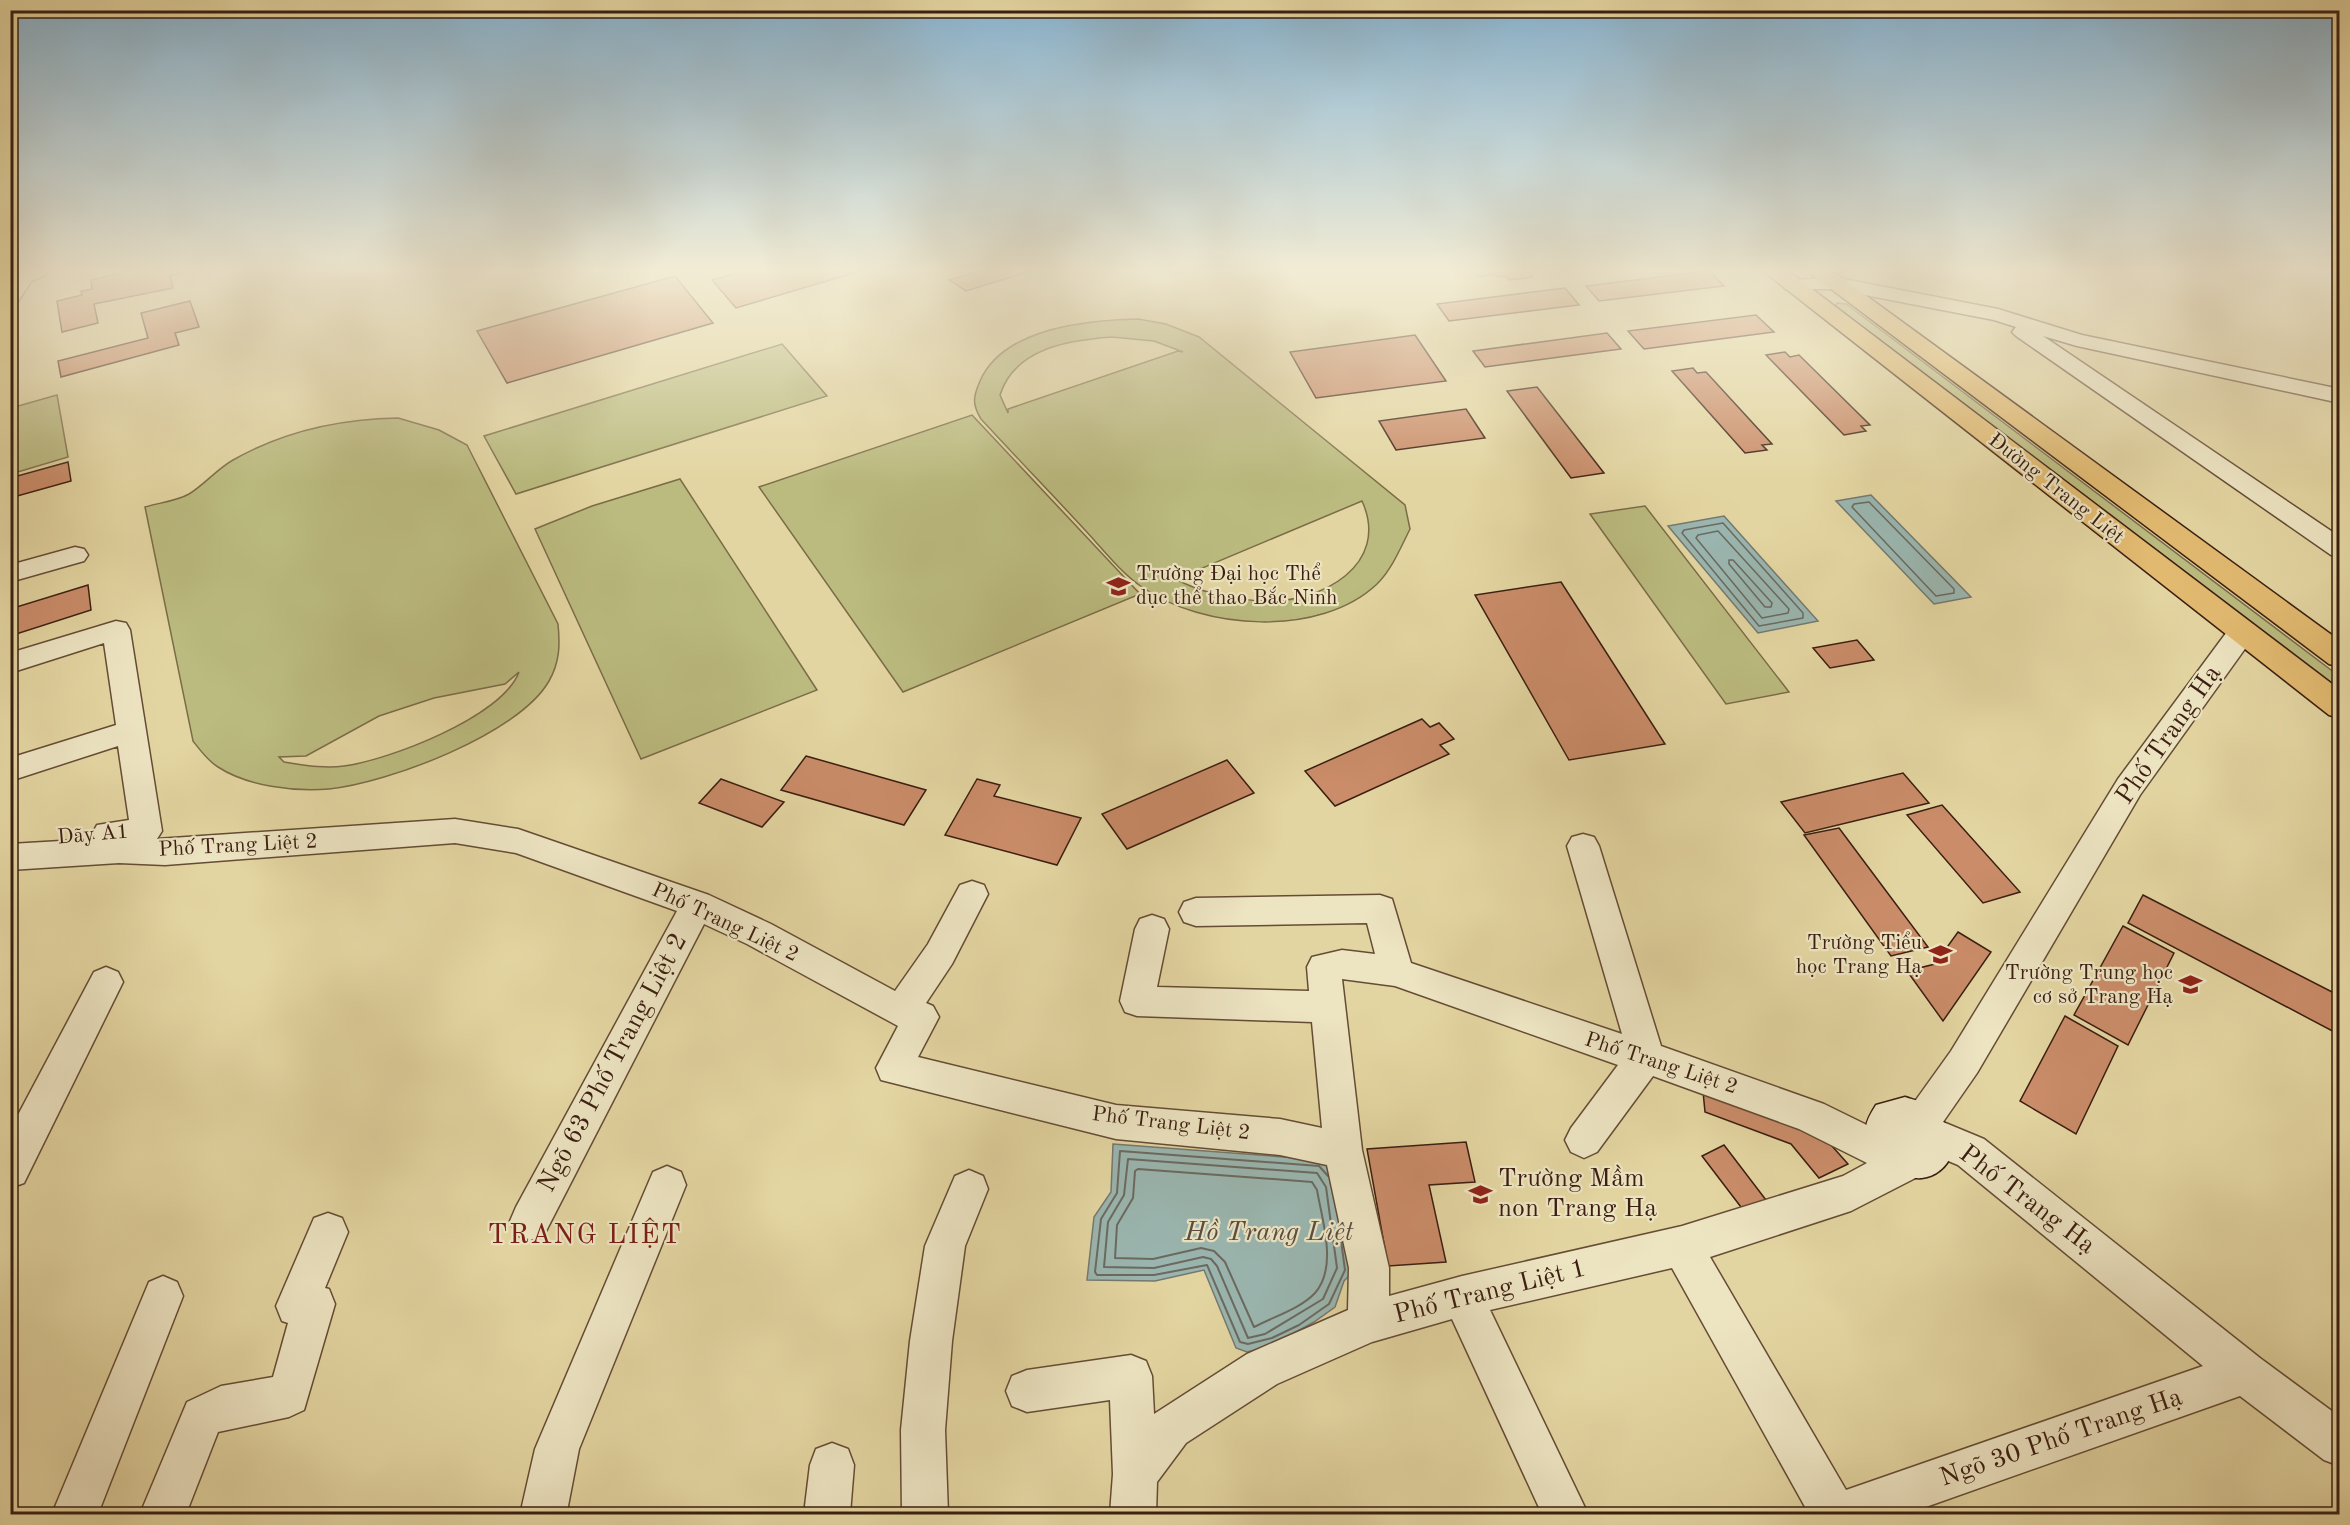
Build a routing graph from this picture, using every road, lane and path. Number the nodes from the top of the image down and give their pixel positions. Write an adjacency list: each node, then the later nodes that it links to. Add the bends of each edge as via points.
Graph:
1 (1865, 341): 11 (main road, Đường Trang Liệt)
2 (1913, 341): 12 (main road, Đường Trang Liệt)
3 (2036, 341): 8 (street)
4 (2082, 341): 7 (street)
5 (2146, 341): 6 (street)
6 (2340, 382)
7 (2340, 396)
8 (2340, 549)
9 (75, 555): 10 (street)
10 (10, 574)
11 (2242, 632): 14 (main road, Đường Trang Liệt); 30 (street, Phố Trang Hạ, via 2129,787)
12 (2340, 657)
13 (10, 663): 15 (street, via 116,630)
14 (2340, 707)
15 (130, 731): 16 (street); 17 (street, Dãy A1, via 146,831)
16 (10, 770)
17 (10, 843)
18 (1583, 846): 28 (street)
19 (10, 857): 21 (street, Phố Trang Liệt 2, via 119,850 165,852 455,831 518,841)
20 (972, 894): 27 (street, via 940,954)
21 (697, 905): 27 (street, Phố Trang Liệt 2, via 759,934); 35 (street, Ngõ 63 Phố Trang Liệt 2)
22 (1196, 912): 24 (street, via 1380,909)
23 (1152, 929): 26 (street, via 1137,1001)
24 (1396, 972): 26 (street, Phố Trang Liệt 2, via 1342,964 1324,967); 28 (street, Phố Trang Liệt 2, via 1570,1035)
25 (106, 982): 32 (street)
26 (1328, 1007): 31 (street, Phố Trang Liệt 2)
27 (901, 1012): 31 (street, Phố Trang Liệt 2, via 921,1017 894,1068 1116,1122 1280,1137)
28 (1646, 1056): 29 (street); 30 (street, Phố Trang Liệt 2, via 1811,1116 1876,1149)
29 (1584, 1140)
30 (1916, 1141): 37 (street, Phố Trang Liệt 1, via 1851,1192); 41 (street, Phố Trang Hạ, via 1971,1152)
31 (1343, 1150): 40 (street, Phố Trang Liệt 2, via 1369,1268)
32 (10, 1170)
33 (668, 1185): 48 (street, via 557,1449)
34 (969, 1189): 50 (street, via 945,1246 931,1341 923,1430)
35 (530, 1221)
36 (327, 1232): 47 (street, via 297,1306 314,1304 289,1395 221,1408 202,1417)
37 (1682, 1246): 39 (street, Phố Trang Liệt 1); 52 (street)
38 (163, 1296): 46 (street)
39 (1462, 1296): 40 (street, Phố Trang Liệt 1); 51 (street)
40 (1369, 1322): 45 (street, Phố Trang Liệt 1, via 1253,1375 1171,1428)
41 (2245, 1373): 43 (street, Phố Trang Hạ); 53 (street, Ngõ 30 Phố Trang Hạ)
42 (1027, 1391): 45 (street, via 1131,1376)
43 (2340, 1444)
44 (832, 1465): 49 (street)
45 (1134, 1494)
46 (75, 1515)
47 (163, 1515)
48 (546, 1515)
49 (827, 1515)
50 (925, 1515)
51 (1565, 1515)
52 (1834, 1515)
53 (1844, 1515)

